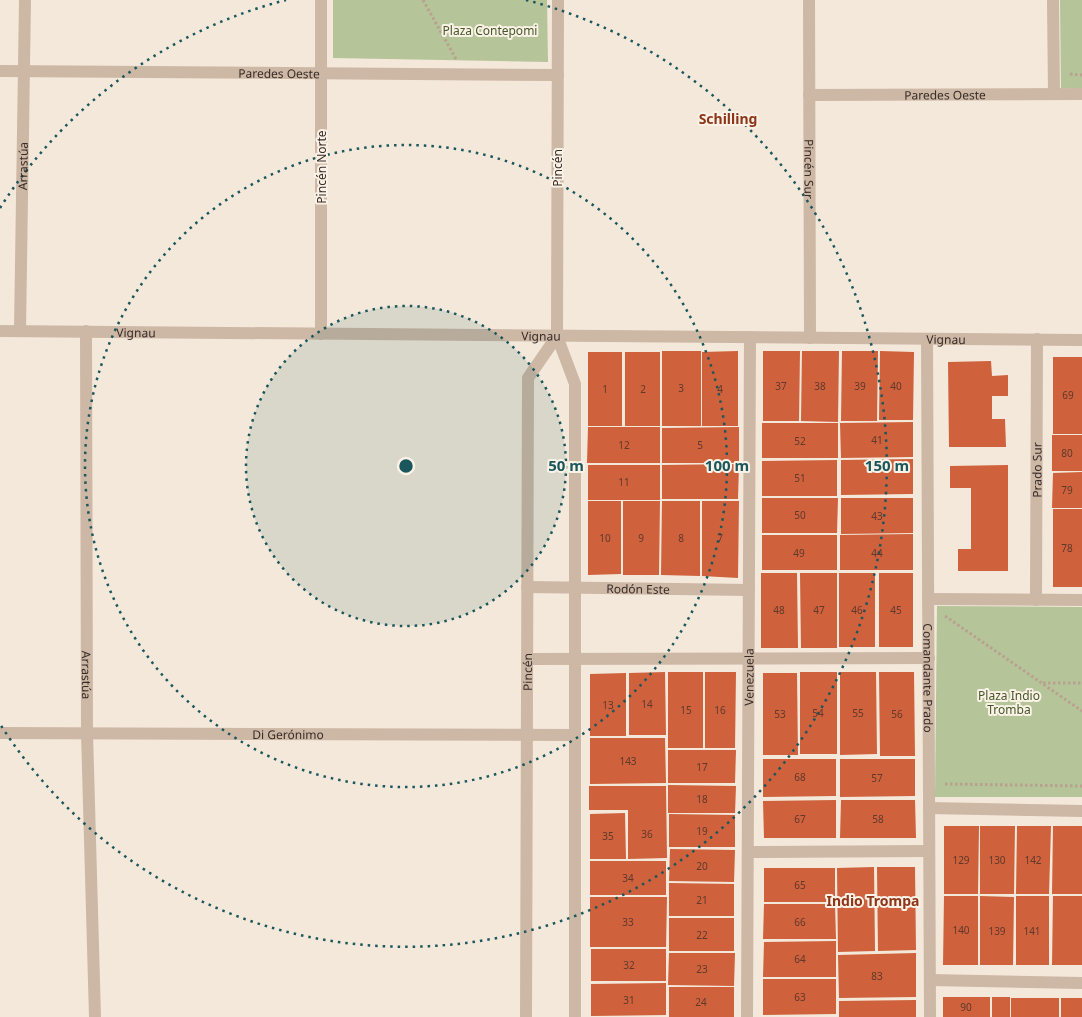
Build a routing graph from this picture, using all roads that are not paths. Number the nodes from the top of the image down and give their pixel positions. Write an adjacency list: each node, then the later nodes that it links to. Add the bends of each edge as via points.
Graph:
1 (25, 0): 7 (street, Arrastúa)
2 (321, 0): 8 (street, Pincén Norte)
3 (558, 0): 9 (street, Pincén)
4 (809, 0): 12 (street, Pincén Sur)
5 (1053, 0): 10 (street)
6 (0, 71): 7 (street, Paredes Oeste)
7 (24, 71): 8 (street, Paredes Oeste); 14 (street, Arrastúa)
8 (321, 72): 9 (street, Paredes Oeste); 16 (street, Pincén Norte)
9 (558, 75): 17 (street, Pincén)
10 (1054, 94): 11 (street, Paredes Oeste); 12 (street, Paredes Oeste)
11 (1082, 94)
12 (809, 95): 19 (street, Pincén Sur)
13 (0, 331): 14 (street, Vignau)
14 (20, 331): 15 (street, Vignau)
15 (86, 331): 16 (street, Vignau); 34 (street, Arrastúa)
16 (321, 334): 17 (street, Vignau)
17 (557, 336): 18 (street, Vignau); 23 (street, Pincén, via 528,378); 24 (street, Pincén, via 575,384)
18 (750, 337): 19 (street, Vignau); 25 (street, Venezuela)
19 (810, 338): 20 (street, Vignau)
20 (927, 338): 21 (street, Vignau); 26 (street, Comandante Prado)
21 (1037, 339): 22 (street, Vignau); 27 (street, Prado Sur)
22 (1082, 340)
23 (527, 587): 24 (street, Rodón Este); 32 (street, Pincén)
24 (574, 587): 25 (street, Rodón Este); 30 (street, Pincén)
25 (749, 590): 31 (street, Venezuela)
26 (928, 598): 27 (street); 29 (street, Comandante Prado)
27 (1036, 600): 28 (street)
28 (1082, 600)
29 (929, 658): 31 (street); 37 (street, Comandante Prado)
30 (574, 659): 31 (street); 32 (street); 36 (street, Pincén)
31 (749, 659): 40 (street, Venezuela)
32 (527, 660): 35 (street, Pincén)
33 (0, 733): 34 (street, Di Gerónimo)
34 (87, 733): 35 (street, Di Gerónimo); 43 (street, Arrastúa)
35 (527, 735): 36 (street, Di Gerónimo); 44 (street, Pincén)
36 (574, 735): 45 (street, Pincén)
37 (929, 808): 38 (street); 39 (street, Comandante Prado)
38 (1082, 811)
39 (930, 851): 40 (street); 41 (street, Comandante Prado)
40 (748, 852): 46 (street, Venezuela)
41 (930, 980): 42 (street); 47 (street, Comandante Prado)
42 (1082, 984)
43 (95, 1017)
44 (526, 1017)
45 (575, 1017)
46 (747, 1017)
47 (930, 1017)

